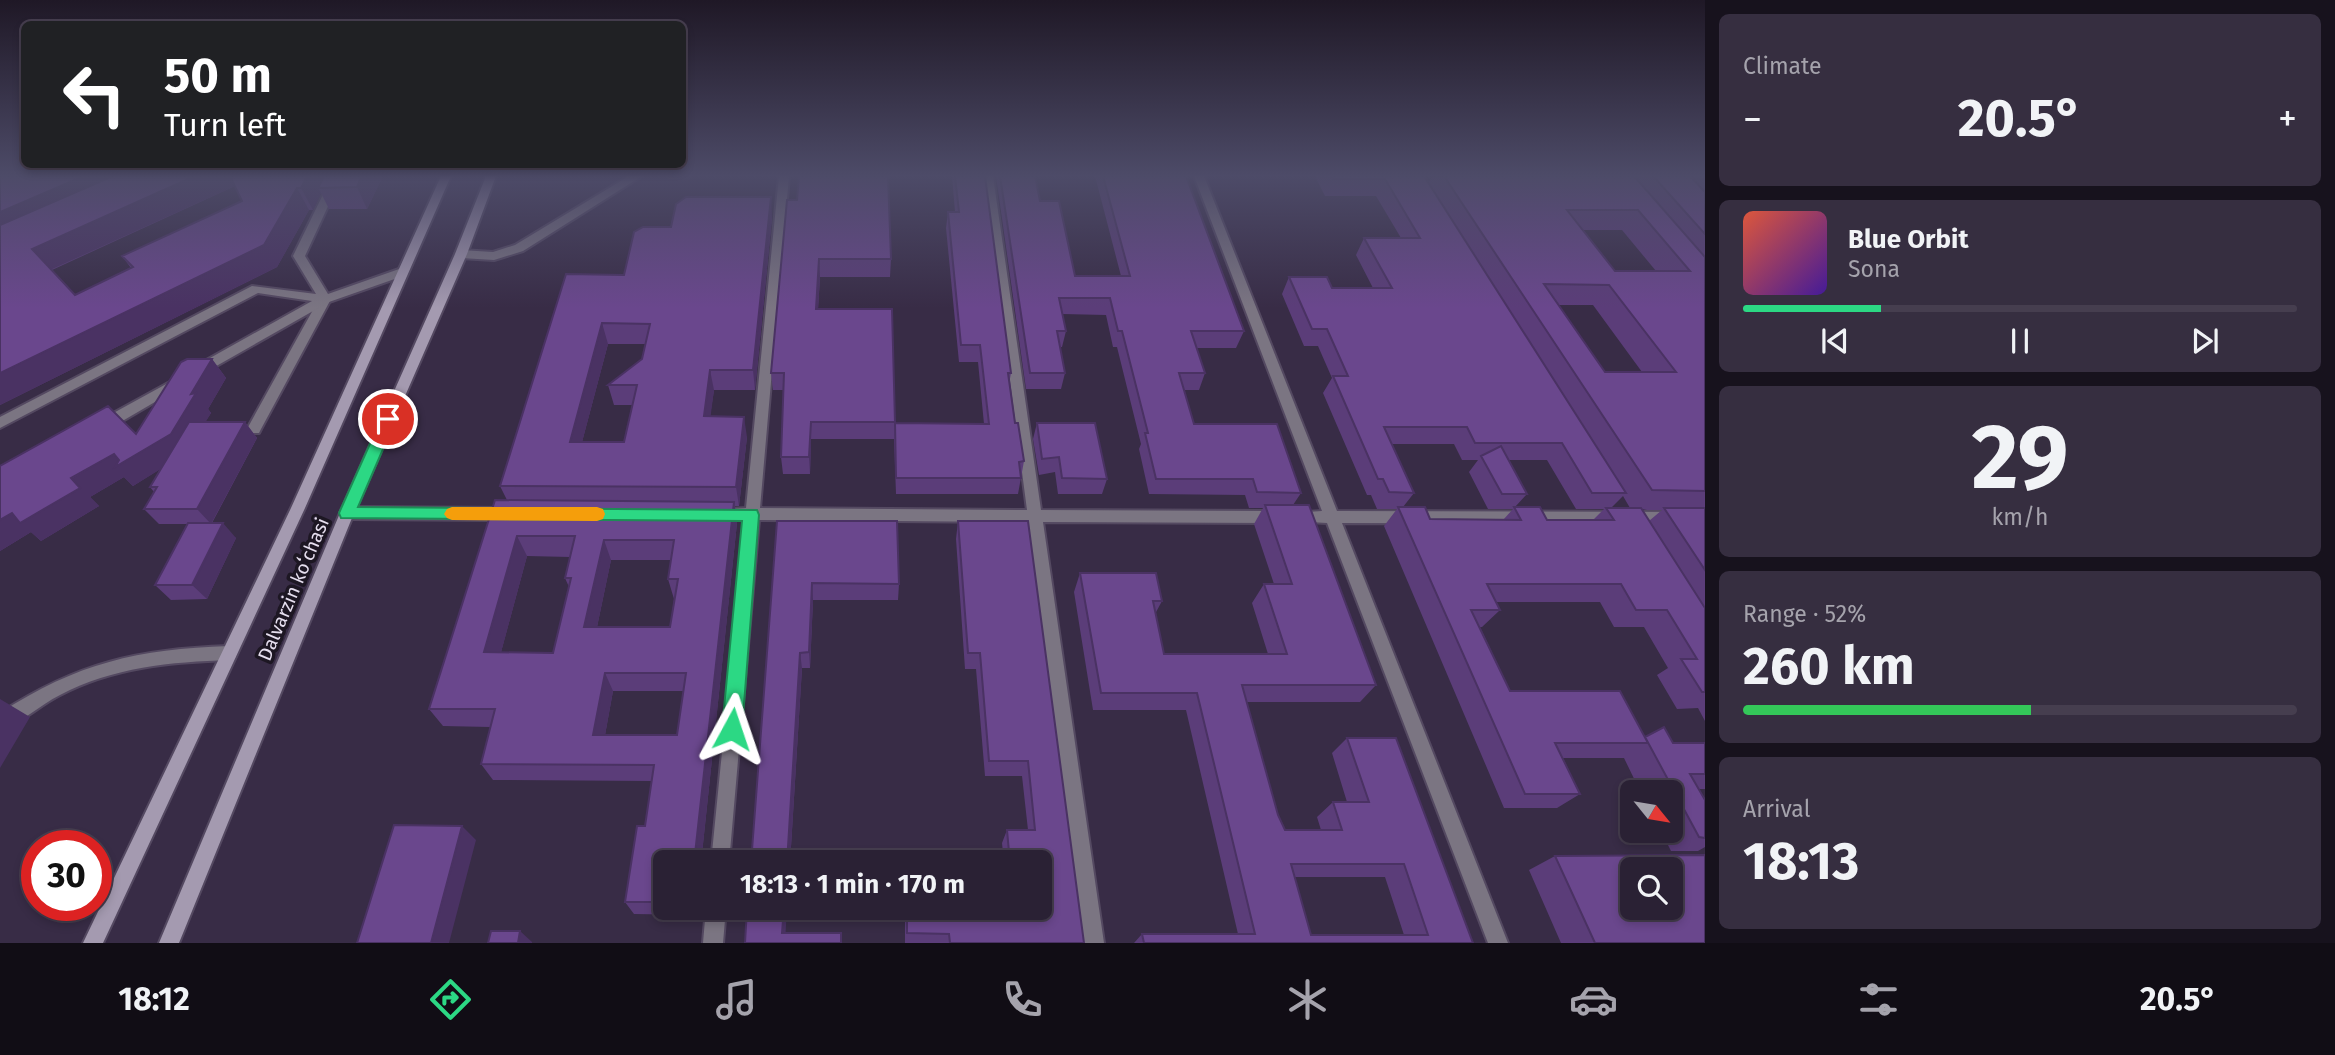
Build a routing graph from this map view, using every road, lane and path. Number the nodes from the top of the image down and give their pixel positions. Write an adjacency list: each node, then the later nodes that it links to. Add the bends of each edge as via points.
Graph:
1 (316, 220): 10 (street, via 299,256)
2 (426, 220): 9 (main road, Dalvarzin koʻchasi)
3 (474, 220): 8 (main road, Dalvarzin koʻchasi)
4 (565, 220): 8 (street, via 519,248 494,256)
5 (780, 220): 17 (street)
6 (994, 220): 18 (street)
7 (1216, 220): 19 (street)
8 (461, 254): 14 (main road, Dalvarzin koʻchasi)
9 (402, 272): 10 (street); 21 (main road, Dalvarzin koʻchasi)
10 (325, 299): 11 (street, via 256,289); 12 (street); 13 (street)
11 (0, 423)
12 (254, 429)
13 (84, 436)
14 (347, 513): 15 (street); 26 (main road, Dalvarzin koʻchasi)
15 (528, 514)
16 (709, 514): 17 (street)
17 (751, 515): 18 (street); 23 (street)
18 (1034, 516): 19 (street); 28 (street)
19 (1330, 517): 20 (street); 29 (street)
20 (1705, 518)
21 (229, 653): 22 (street, via 137,659 83,675); 25 (main road, Dalvarzin koʻchasi)
22 (0, 723)
23 (721, 850)
24 (715, 920): 27 (street)
25 (93, 943)
26 (169, 943)
27 (713, 943)
28 (1094, 943)
29 (1498, 943)

